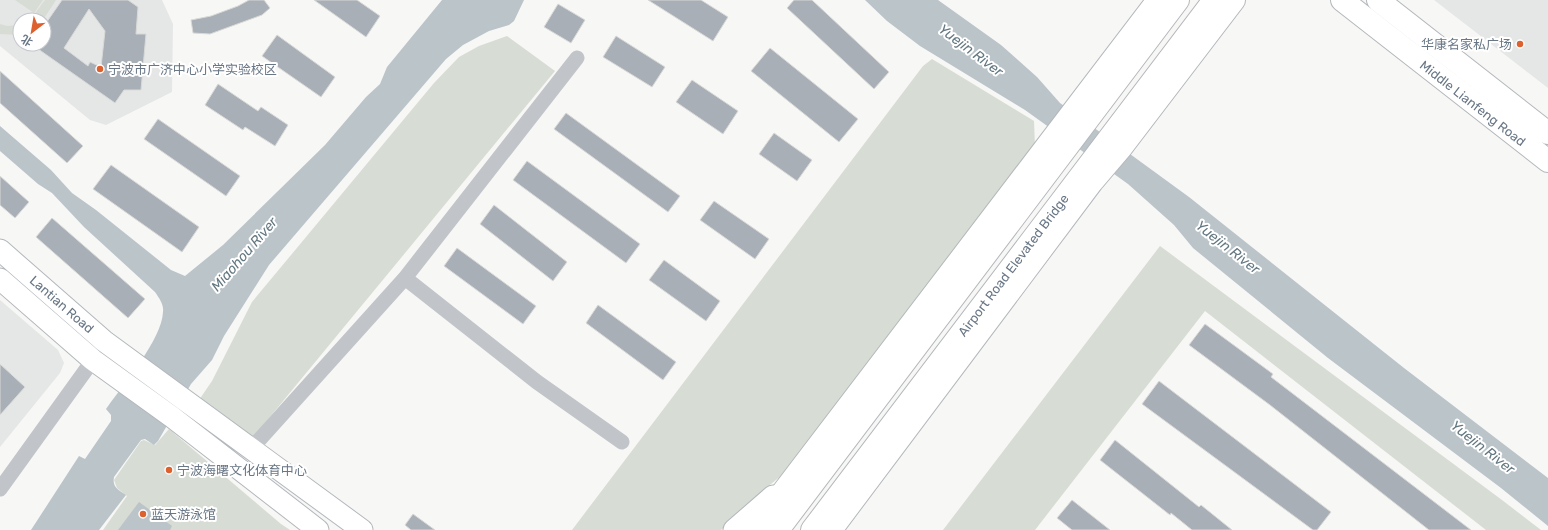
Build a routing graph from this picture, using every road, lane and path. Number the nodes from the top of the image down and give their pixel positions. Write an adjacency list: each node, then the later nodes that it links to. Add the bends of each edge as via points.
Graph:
1 (1158, 0): 16 (main road)
2 (1178, 0): 22 (main road)
3 (1214, 0): 23 (main road, Airport Road Elevated Bridge)
4 (1234, 0): 24 (main road, via 1092,182)
5 (1342, 0): 9 (main road, Middle Lianfeng Road)
6 (1378, 0): 8 (main road, Middle Lianfeng Road)
7 (578, 58): 11 (street)
8 (1548, 133)
9 (1548, 161)
10 (0, 250): 15 (street, Lantian Road, via 104,341)
11 (405, 278): 14 (street, via 537,382); 15 (street)
12 (0, 279): 13 (street, Lantian Road)
13 (93, 360): 17 (street); 18 (street, Lantian Road, via 172,417)
14 (622, 442)
15 (251, 449): 19 (street, Lantian Road)
16 (792, 480): 20 (street); 21 (main road)
17 (0, 489)
18 (318, 530)
19 (362, 530)
20 (734, 530)
21 (754, 530)
22 (778, 530)
23 (812, 530)
24 (831, 530)

